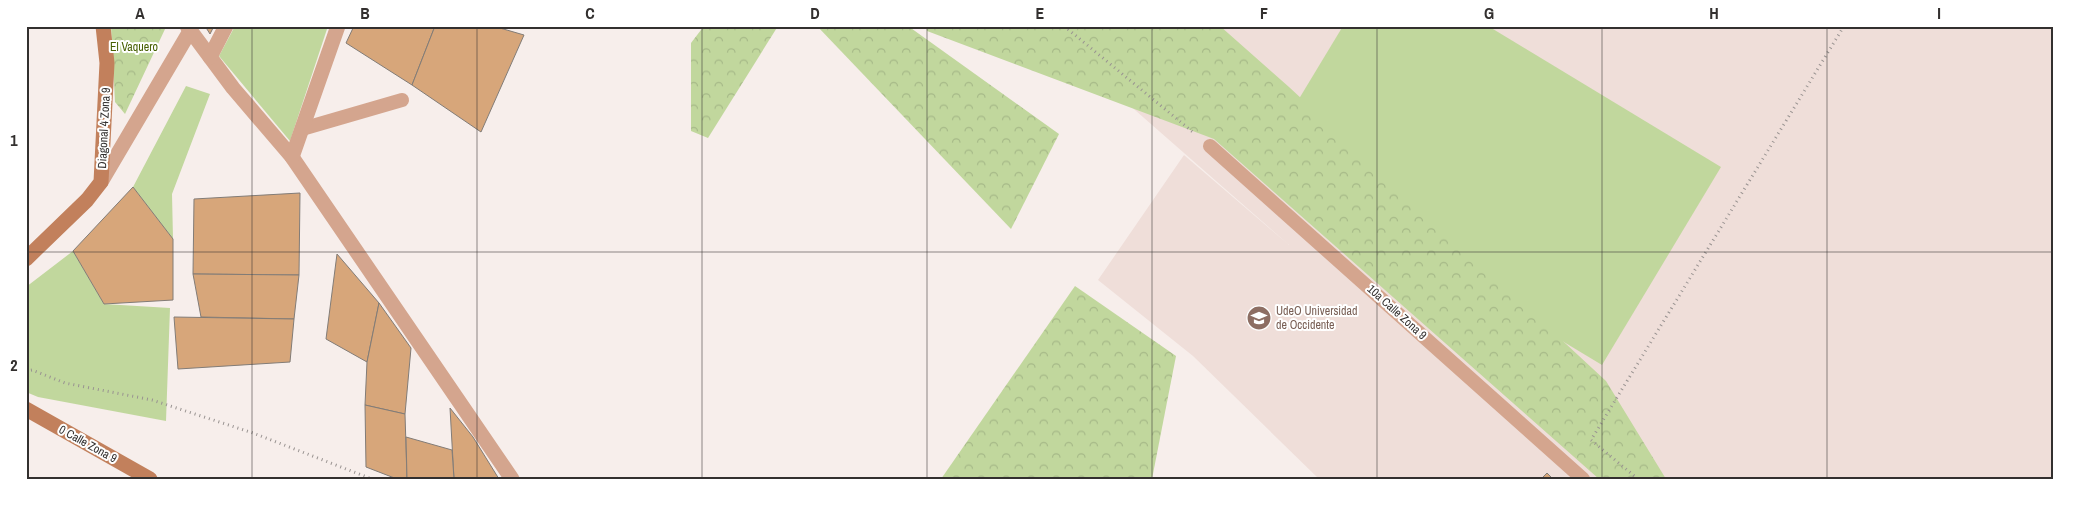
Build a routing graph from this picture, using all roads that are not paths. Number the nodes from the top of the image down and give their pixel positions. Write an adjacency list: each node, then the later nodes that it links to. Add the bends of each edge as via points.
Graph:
1 (103, 26): 10 (main road, Diagonal 4 Zona 9, via 107,62)
2 (226, 26): 5 (street)
3 (338, 26): 7 (street)
4 (188, 28): 5 (street); 10 (street)
5 (210, 57): 9 (street)
6 (402, 100): 7 (lane)
7 (302, 129): 9 (street)
8 (1210, 146): 15 (lane, 10a Calle Zona 9)
9 (292, 157): 14 (street)
10 (101, 182): 11 (main road, Diagonal 4 Zona 9, via 88,200)
11 (26, 259)
12 (26, 409): 13 (main road, 0 Calle Zona 9)
13 (150, 479)
14 (512, 479)
15 (1583, 479)

